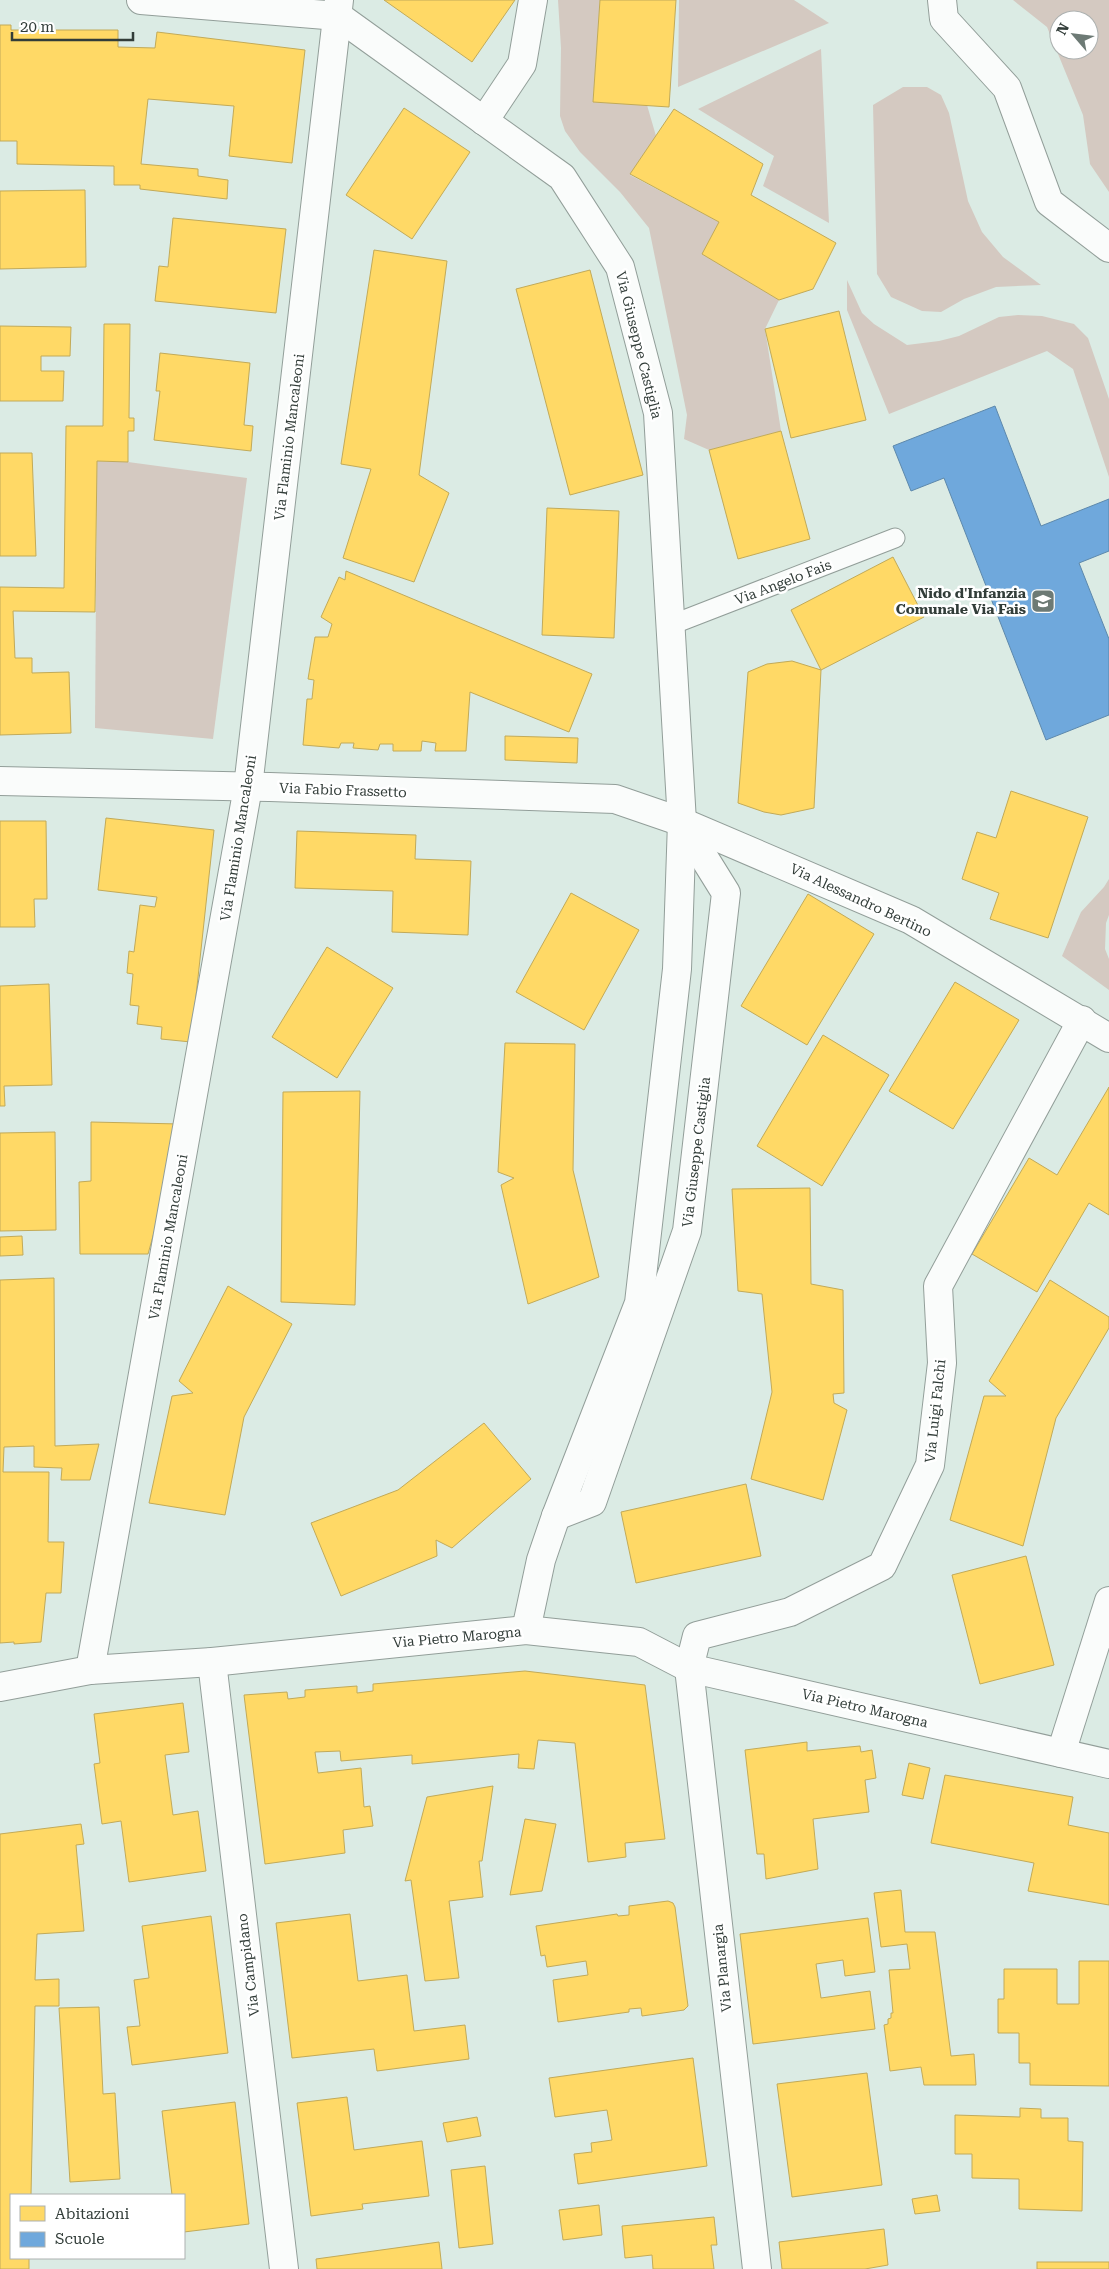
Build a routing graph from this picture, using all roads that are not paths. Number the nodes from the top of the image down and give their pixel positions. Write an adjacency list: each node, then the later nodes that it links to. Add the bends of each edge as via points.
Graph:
1 (141, 0): 4 (street)
2 (533, 0): 5 (street, via 522,64)
3 (942, 0): 6 (street, via 944,19 1007,88 1050,202)
4 (339, 8): 5 (street, Via Giuseppe Castiglia); 10 (street, Via Flaminio Mancaleoni)
5 (484, 121): 8 (street, Via Giuseppe Castiglia, via 562,177 620,267 658,413)
6 (1109, 248)
7 (895, 538): 8 (lane, Via Angelo Fais)
8 (670, 625): 11 (street, Via Giuseppe Castiglia)
9 (0, 781): 10 (street, Via Fabio Frassetto)
10 (248, 787): 11 (street, Via Fabio Frassetto, via 615,799); 19 (street, Via Flaminio Mancaleoni)
11 (682, 822): 12 (street, Via Alessandro Bertino, via 911,920); 14 (street, Via Giuseppe Castiglia, via 677,969 639,1303); 14 (street, Via Giuseppe Castiglia, via 726,893 687,1231 592,1502)
12 (1082, 1020): 13 (street, Via Alessandro Bertino); 18 (street, Via Luigi Falchi, via 938,1286 942,1364 930,1465 882,1566 790,1612 697,1636)
13 (1109, 1038)
14 (556, 1516): 16 (street, Via Giuseppe Castiglia)
15 (1109, 1601): 21 (street)
16 (526, 1630): 17 (street, Via Pietro Marogna); 18 (street, Via Pietro Marogna, via 639,1642)
17 (212, 1662): 19 (street, Via Pietro Marogna); 23 (street, Via Campidano)
18 (689, 1668): 21 (street, Via Pietro Marogna); 24 (street, Via Planargia)
19 (90, 1670): 20 (street, Via Pietro Marogna)
20 (0, 1687)
21 (1061, 1752): 22 (street, Via Pietro Marogna)
22 (1109, 1764)
23 (284, 2269)
24 (756, 2269)

